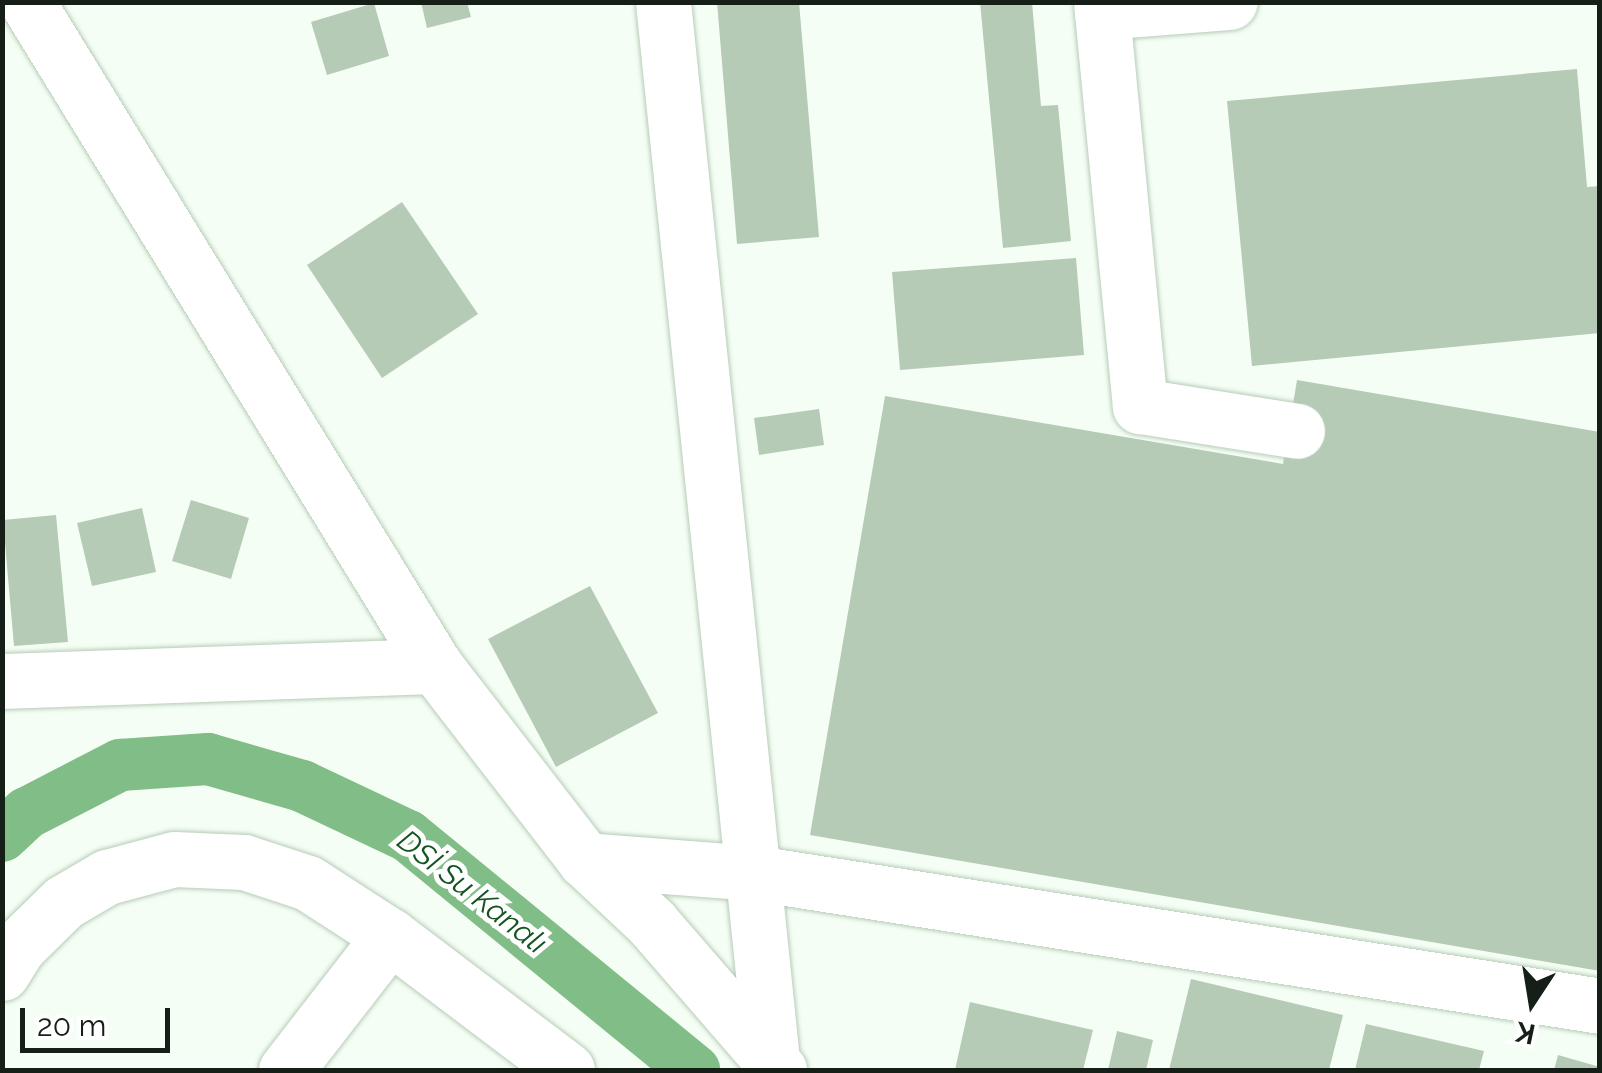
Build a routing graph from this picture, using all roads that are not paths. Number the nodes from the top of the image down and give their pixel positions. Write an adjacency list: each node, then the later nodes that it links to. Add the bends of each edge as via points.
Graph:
1 (27, 2): 6 (street)
2 (664, 2): 9 (street)
3 (1230, 2): 4 (street)
4 (1101, 7): 5 (street, via 1140,406)
5 (1296, 431)
6 (435, 666): 7 (street); 8 (street)
7 (2, 682)
8 (585, 860): 9 (street); 13 (street, via 652,922)
9 (755, 873): 12 (street); 13 (street)
10 (390, 936): 11 (street, via 308,883 244,862 174,859 107,877 64,902 18,947); 14 (street); 15 (street)
11 (2, 973)
12 (1600, 1006)
13 (776, 1069)
14 (286, 1070)
15 (567, 1070)

